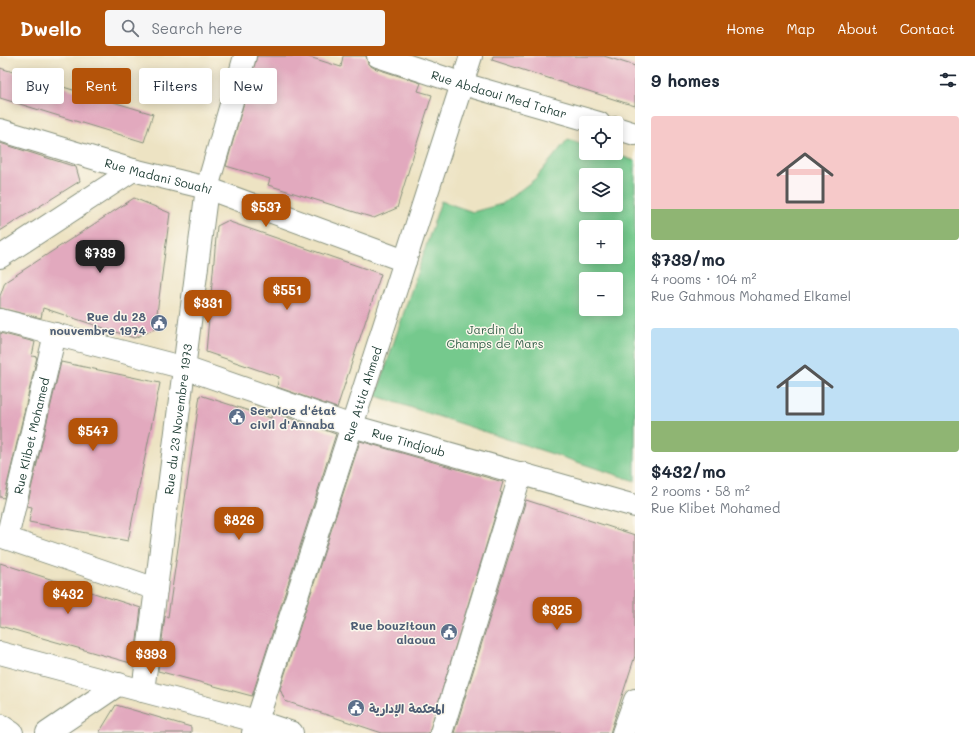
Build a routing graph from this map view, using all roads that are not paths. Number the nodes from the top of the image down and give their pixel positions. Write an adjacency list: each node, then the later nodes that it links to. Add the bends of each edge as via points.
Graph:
1 (244, 56): 10 (street, Rue du 23 Novembre 1973)
2 (378, 56): 4 (street, Rue Abdaoui Med Tahar)
3 (471, 56): 4 (street, Rue Attia Ahmed)
4 (463, 84): 5 (street, Rue Abdaoui Med Tahar); 12 (street, Rue Attia Ahmed)
5 (579, 117)
6 (0, 130): 9 (street, Rue Madani Souahi)
7 (623, 130): 8 (street)
8 (635, 134)
9 (133, 170): 10 (street, Rue Madani Souahi); 11 (street)
10 (207, 188): 12 (street, Rue Madani Souahi); 15 (street, Rue du 23 Novembre 1973)
11 (0, 257)
12 (406, 260): 16 (street, Rue Attia Ahmed)
13 (0, 320): 14 (street, Rue Tindjoub)
14 (55, 334): 15 (street, Rue Tindjoub); 19 (street, Rue Klibet Mohamed)
15 (185, 368): 16 (street, Rue Tindjoub); 20 (street, Rue du 23 Novembre 1973)
16 (352, 426): 17 (street, Rue Tindjoub); 26 (street, Rue Attia Ahmed)
17 (521, 473): 18 (street, Rue Tindjoub); 30 (street)
18 (635, 506)
19 (3, 537): 20 (street, Rue Klibet Mohamed)
20 (156, 589): 23 (street, Rue du 23 Novembre 1973)
21 (0, 653): 22 (street)
22 (118, 684): 23 (street); 28 (street)
23 (143, 691): 26 (street)
24 (635, 700): 31 (street)
25 (0, 725): 27 (street)
26 (255, 727): 29 (street)
27 (12, 733)
28 (47, 733)
29 (292, 733)
30 (441, 733)
31 (623, 733)

